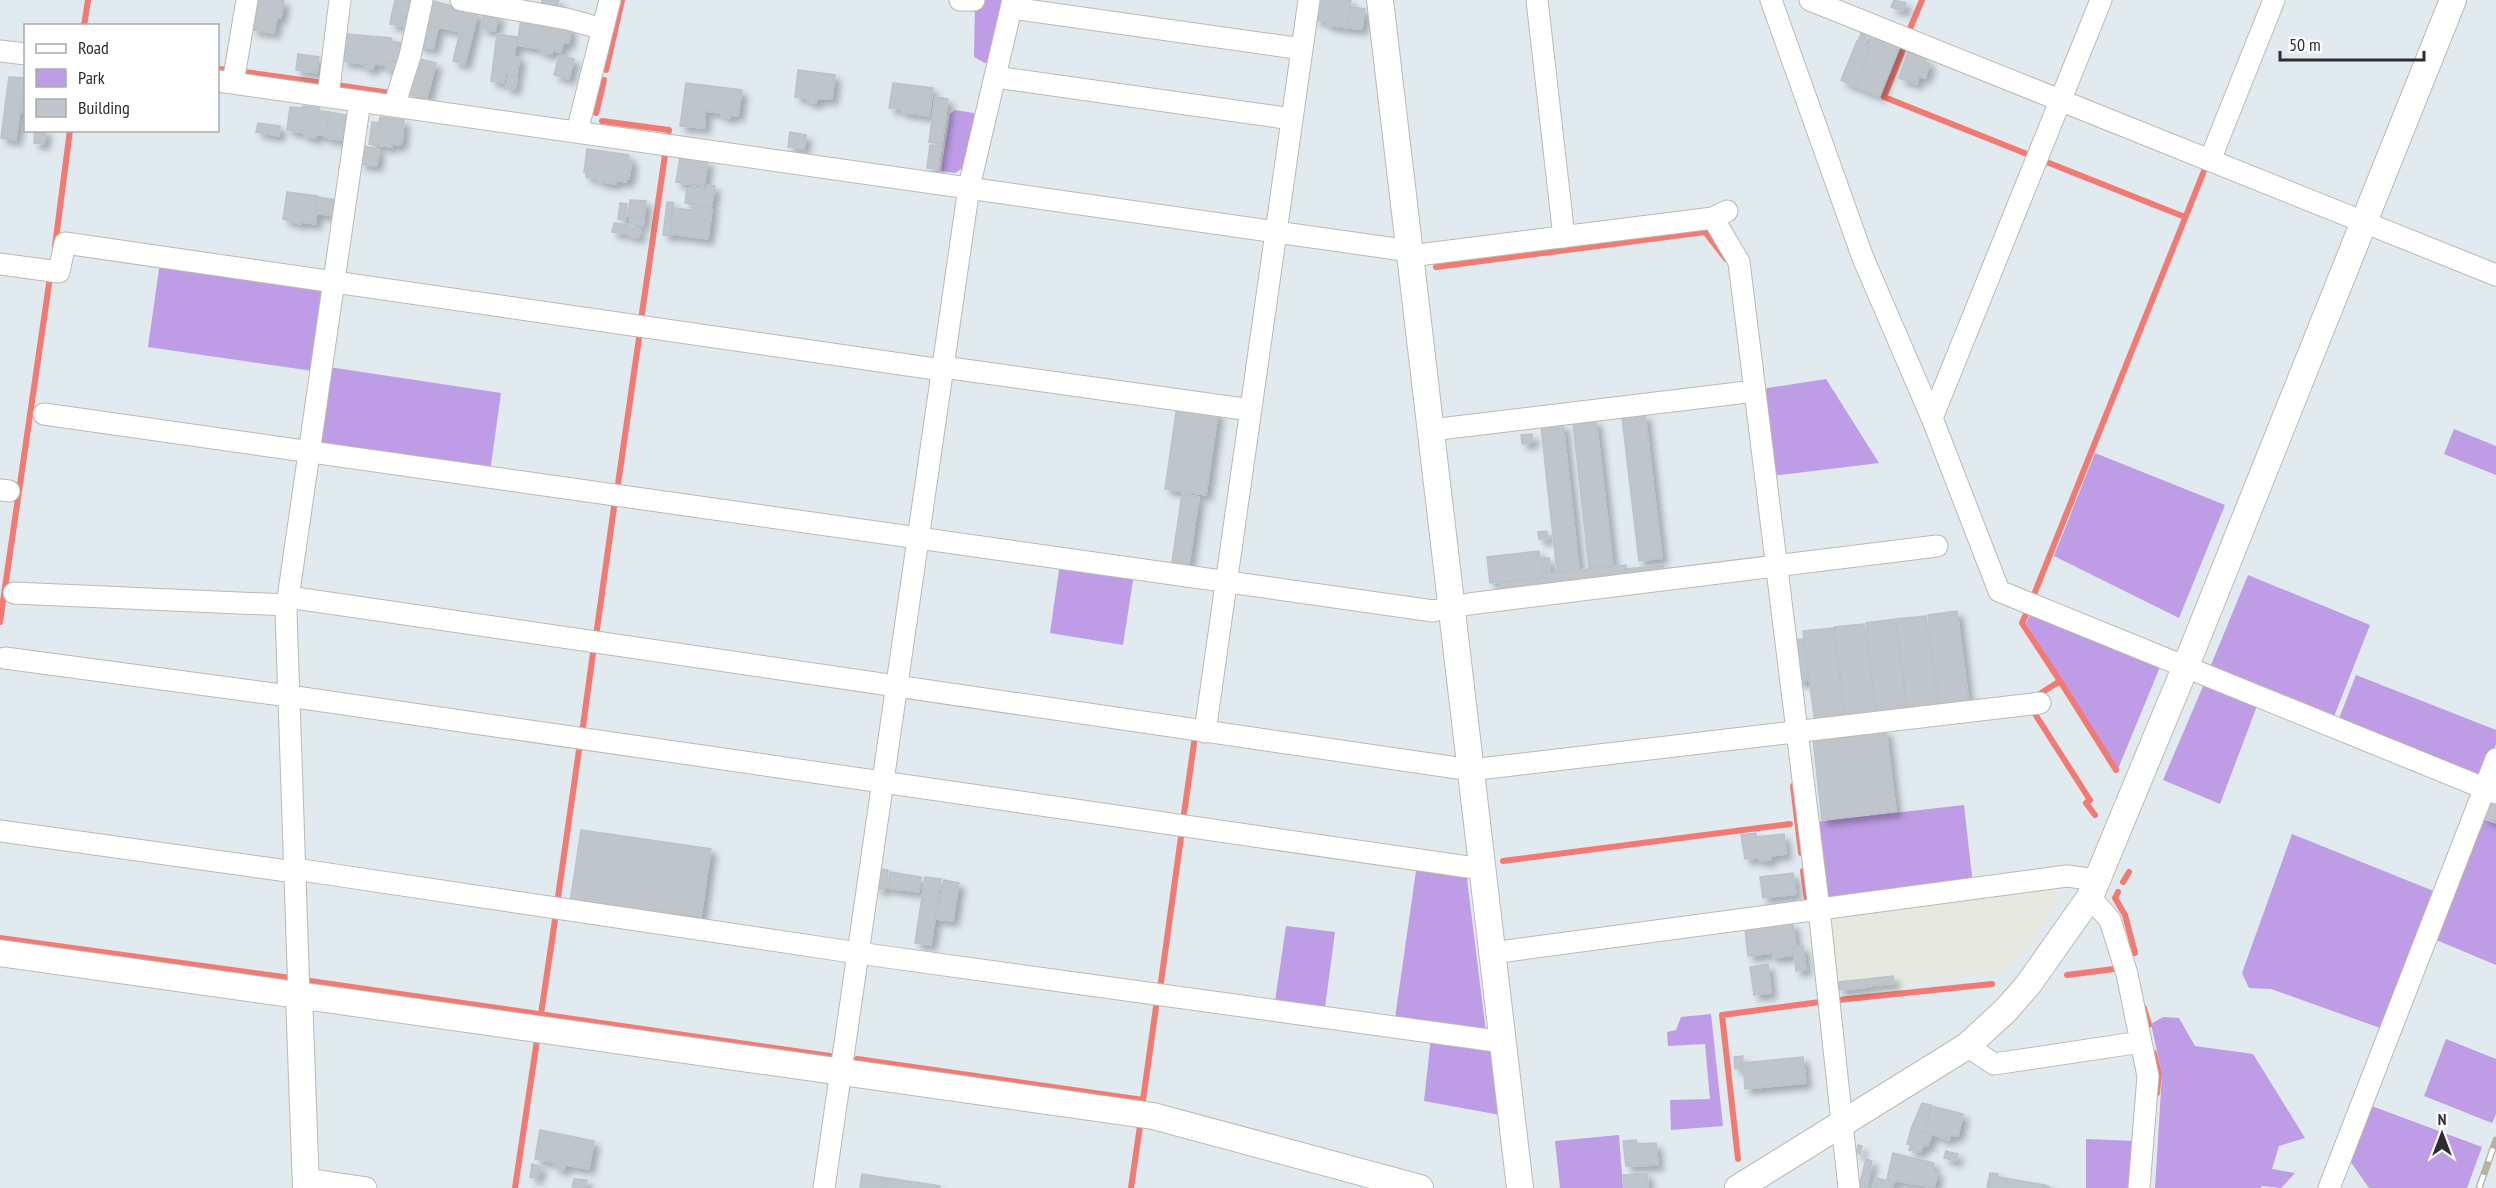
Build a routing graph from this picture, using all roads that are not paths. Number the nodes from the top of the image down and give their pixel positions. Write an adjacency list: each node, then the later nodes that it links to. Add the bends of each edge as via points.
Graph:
1 (247, 0): 22 (street)
2 (340, 0): 23 (street)
3 (422, 0): 26 (street)
4 (461, 0): 17 (street)
5 (610, 0): 17 (street)
6 (960, 0): 7 (street)
7 (974, 0)
8 (1309, 0): 18 (street)
9 (1380, 0): 34 (street)
10 (1537, 0): 33 (street)
11 (1770, 0): 42 (street, via 1863,258)
12 (1810, 0): 24 (street)
13 (2100, 0): 24 (street)
14 (2274, 0): 29 (street)
15 (2452, 0): 31 (street)
16 (1013, 4): 18 (street); 21 (street)
17 (603, 29): 28 (street)
18 (1302, 49): 27 (street)
19 (0, 51): 20 (street)
20 (24, 54)
21 (995, 77): 27 (street); 30 (street)
22 (225, 82): 23 (street)
23 (328, 96): 25 (street)
24 (2061, 100): 29 (street); 42 (street)
25 (360, 101): 26 (street); 37 (street)
26 (394, 106): 28 (street)
27 (1292, 119): 32 (street)
28 (577, 132): 30 (street)
29 (2211, 160): 31 (street)
30 (969, 188): 32 (street); 38 (street)
31 (2365, 222): 36 (street); 53 (street)
32 (1276, 231): 34 (street); 40 (street)
33 (1564, 237): 34 (street); 39 (street, via 1720,214 1739,262)
34 (1410, 253): 43 (street)
35 (0, 264): 37 (street, via 59,272 65,243)
36 (2496, 275)
37 (333, 281): 38 (street); 44 (street)
38 (942, 369): 40 (street); 45 (street)
39 (1755, 391): 43 (street); 47 (street)
40 (1251, 410): 48 (street)
41 (44, 414): 44 (street)
42 (1932, 418): 53 (street, via 1999,591)
43 (1431, 430): 51 (street)
44 (309, 451): 45 (street); 50 (street)
45 (918, 538): 48 (street); 54 (street)
46 (1937, 546): 47 (street)
47 (1777, 566): 51 (street); 58 (street)
48 (1226, 582): 51 (street, via 1433,612); 57 (street)
49 (14, 593): 50 (street)
50 (288, 601): 54 (street); 55 (street)
51 (1452, 608): 60 (street)
52 (5, 658): 55 (street)
53 (2185, 668): 62 (street); 66 (street)
54 (896, 686): 57 (street); 61 (street)
55 (289, 696): 61 (street); 65 (street)
56 (2040, 703): 58 (street)
57 (1205, 732): 60 (street)
58 (1797, 733): 60 (street); 67 (street)
59 (2496, 759): 62 (street)
60 (1471, 770): 64 (street)
61 (882, 782): 64 (street); 69 (street)
62 (2490, 791): 85 (street)
63 (0, 831): 65 (street)
64 (1482, 869): 70 (street)
65 (295, 871): 69 (street); 71 (street)
66 (2093, 888): 67 (street, via 2067,876); 73 (street, via 2110,920); 74 (street, via 2028,985)
67 (1819, 909): 70 (street); 76 (street)
68 (0, 953): 71 (street)
69 (858, 953): 72 (street); 75 (street)
70 (1492, 953): 72 (street)
71 (299, 995): 75 (street); 77 (street)
72 (1503, 1042): 82 (street)
73 (2142, 1042): 74 (street, via 1994,1065); 84 (street, via 2148,1076)
74 (1967, 1046): 76 (street)
75 (840, 1072): 80 (street); 81 (street, via 1153,1116)
76 (1843, 1122): 78 (street); 83 (street)
77 (306, 1184): 79 (street)
78 (1746, 1186)
79 (366, 1188)
80 (824, 1188)
81 (1420, 1188)
82 (1520, 1188)
83 (1849, 1188)
84 (2139, 1188)
85 (2329, 1188)

